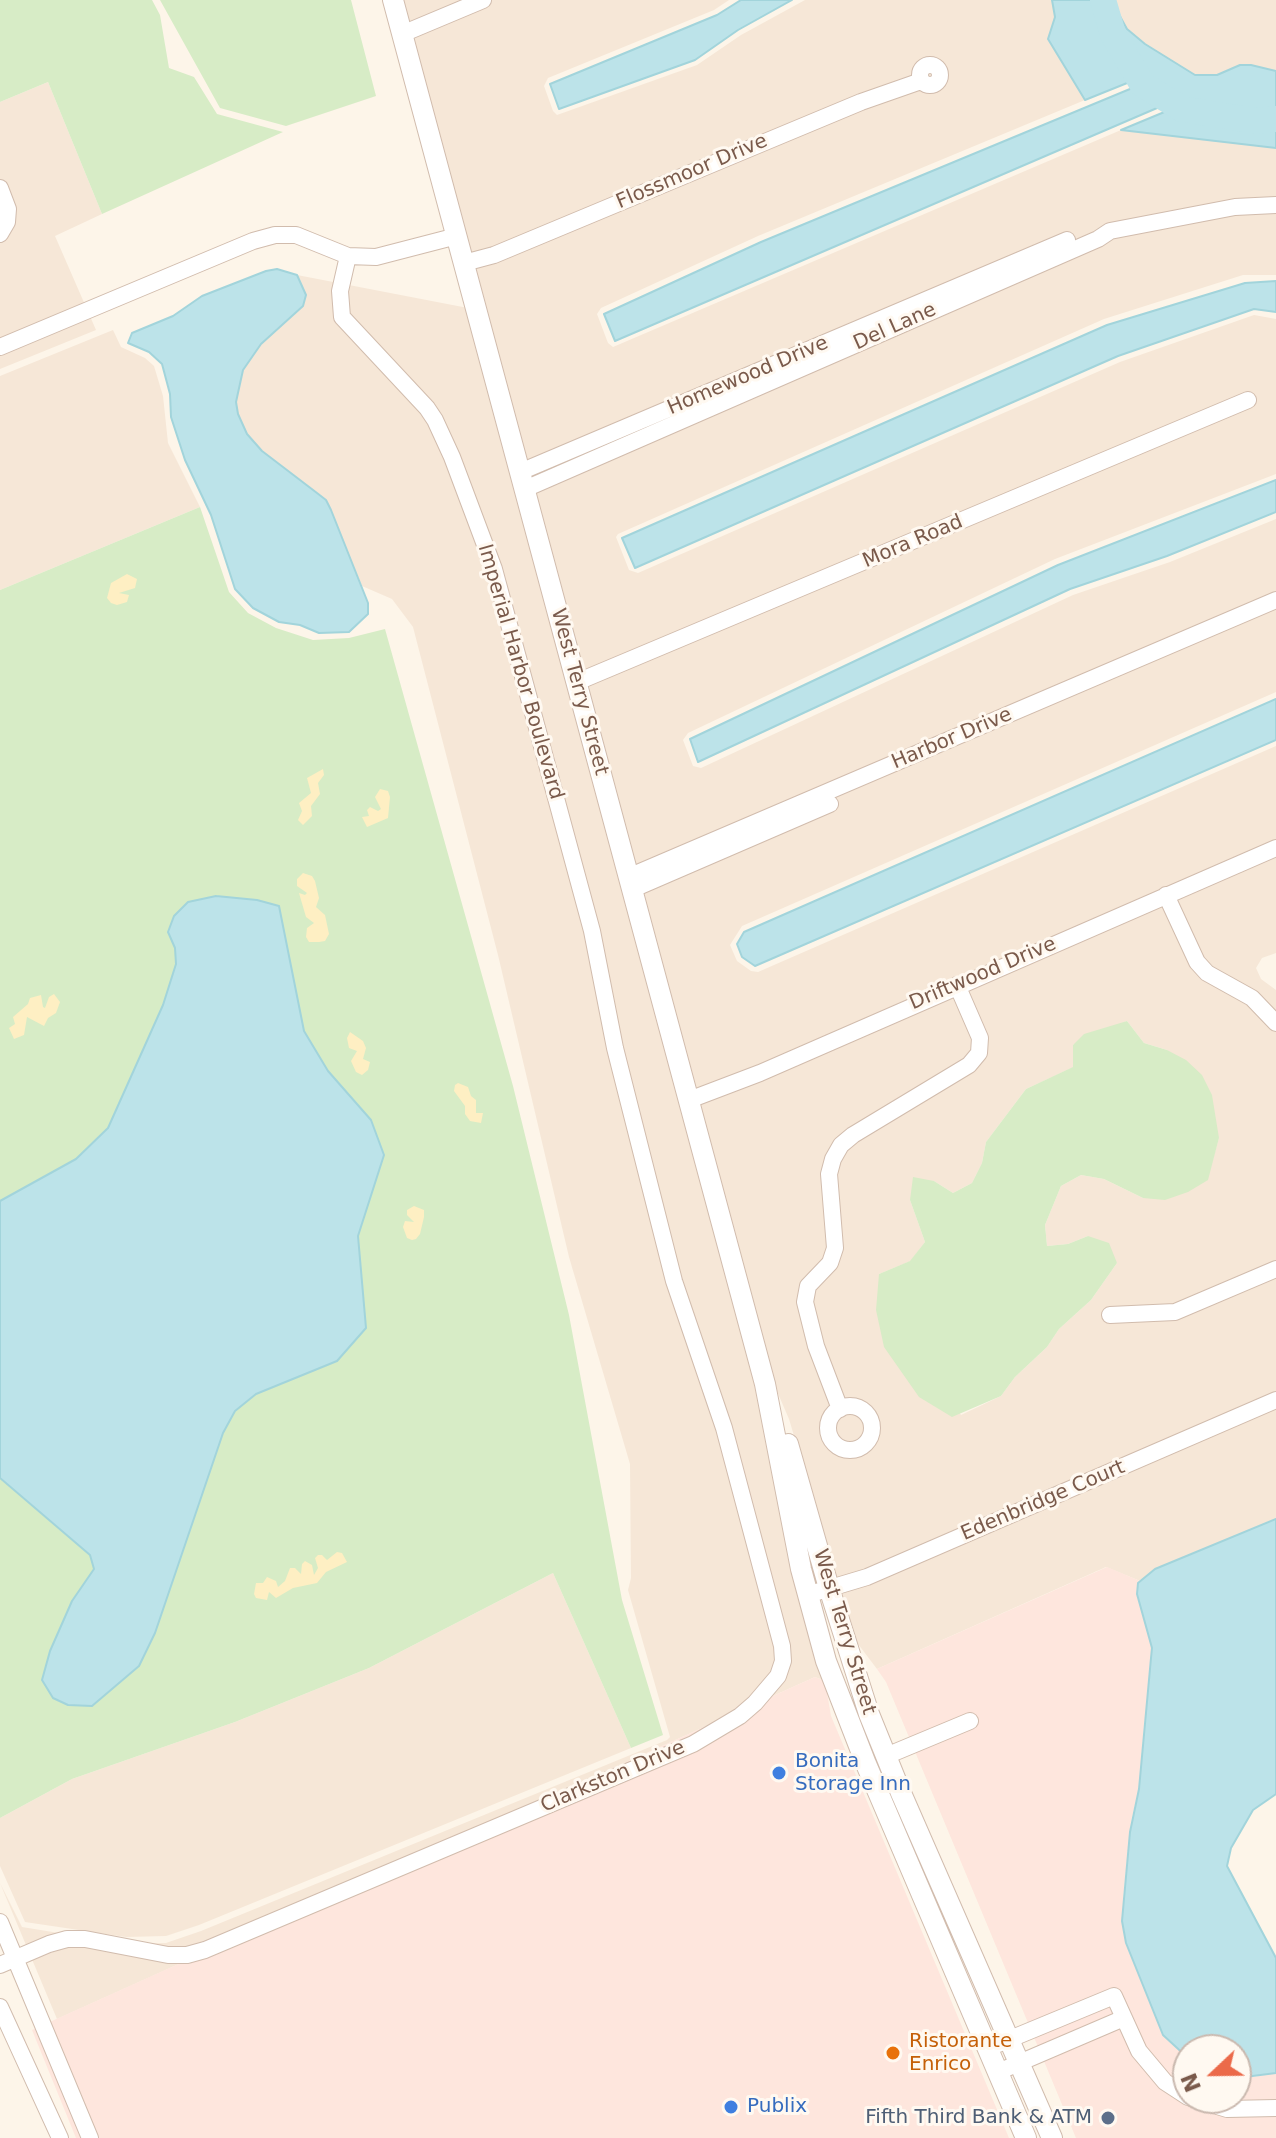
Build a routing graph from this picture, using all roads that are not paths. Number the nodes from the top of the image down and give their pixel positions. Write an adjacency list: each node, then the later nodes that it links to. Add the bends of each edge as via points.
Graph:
1 (393, 0): 3 (street, West Terry Street)
2 (483, 0): 3 (street)
3 (402, 34): 8 (street, West Terry Street)
4 (921, 81): 10 (street, Flossmoor Drive)
5 (0, 188): 7 (street, via 8,209)
6 (1276, 205): 13 (street, Homewood Drive, via 1092,230)
7 (0, 234)
8 (457, 236): 9 (street, via 376,257); 10 (street, West Terry Street)
9 (348, 256): 11 (street, via 296,235 275,235); 23 (street, Imperial Harbor Boulevard, via 340,291 342,317 435,420 494,569 592,931 620,1069)
10 (464, 263): 13 (street, West Terry Street)
11 (0, 347)
12 (1248, 400): 16 (street, Mora Road)
13 (522, 481): 16 (street, West Terry Street)
14 (1276, 600): 18 (street, Harbor Drive)
15 (1276, 611): 18 (street, Harbor Drive)
16 (577, 682): 18 (street, West Terry Street)
17 (1276, 848): 19 (street, Driftwood Drive)
18 (630, 884): 22 (street, West Terry Street)
19 (1166, 895): 20 (street, Driftwood Drive); 21 (street, via 1197,962 1252,998)
20 (957, 985): 22 (street, Driftwood Drive); 28 (street, via 980,1038 979,1053 969,1065 853,1135 833,1159 829,1174 835,1248 830,1263 808,1286 805,1302)
21 (1276, 1023)
22 (689, 1100): 26 (street, West Terry Street)
23 (663, 1236): 34 (street, Clarkston Drive, via 724,1428 782,1646 783,1661 768,1690 740,1716 693,1744 205,1950 168,1955 67,1939)
24 (1276, 1269): 25 (street, via 1175,1312)
25 (1110, 1315)
26 (765, 1384): 29 (street, West Terry Street); 30 (street, West Terry Street)
27 (1276, 1400): 29 (street, Edenbridge Court, via 867,1577)
28 (840, 1409)
29 (829, 1588): 30 (street, Edenbridge Court); 32 (street, West Terry Street)
30 (807, 1595): 38 (street, West Terry Street, via 866,1764)
31 (970, 1721): 32 (street)
32 (886, 1756): 37 (street, West Terry Street)
33 (0, 1922): 34 (street)
34 (8, 1962): 45 (street)
35 (0, 2007): 44 (street)
36 (1124, 2018): 37 (street, via 1114,1996); 39 (street); 41 (street, via 1139,2051)
37 (1010, 2039): 38 (street); 39 (street, West Terry Street)
38 (987, 2048): 40 (street, West Terry Street)
39 (1020, 2063): 40 (street); 47 (street, West Terry Street)
40 (998, 2072): 46 (street, West Terry Street)
41 (1172, 2086)
42 (1252, 2108): 43 (street)
43 (1276, 2108)
44 (60, 2138)
45 (90, 2138)
46 (1026, 2138)
47 (1052, 2138)

